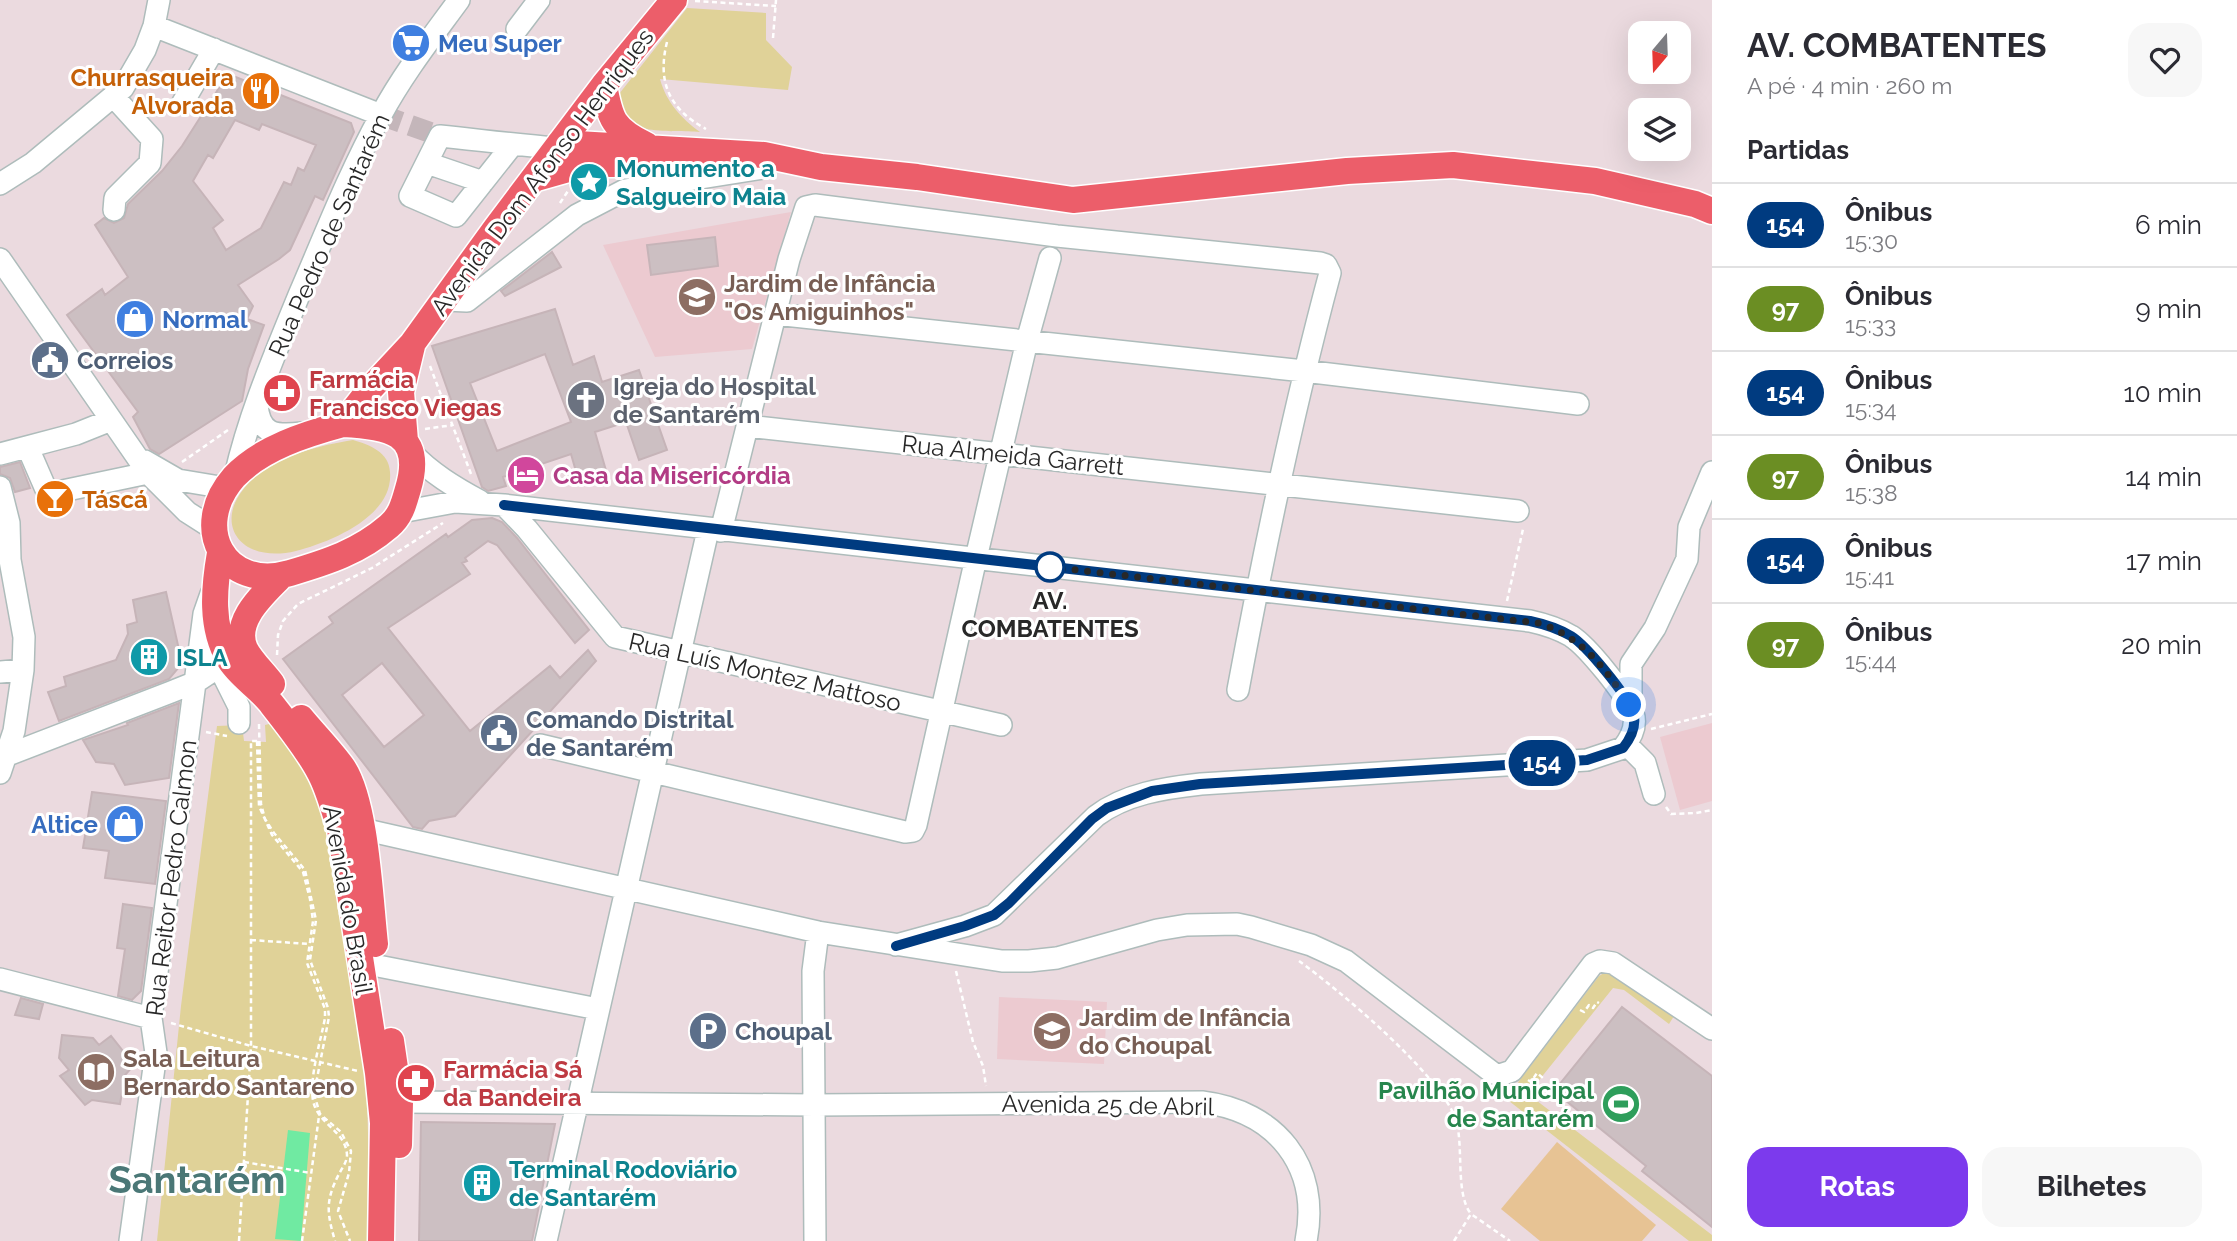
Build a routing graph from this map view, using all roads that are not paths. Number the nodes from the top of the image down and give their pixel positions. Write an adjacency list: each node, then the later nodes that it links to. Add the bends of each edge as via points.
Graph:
1 (159, 0): 5 (street)
2 (459, 0): 11 (street, Rua Pedro de Santarém)
3 (539, 0): 6 (street)
4 (682, 1): 8 (main road, Avenida Dom Afonso Henriques)
5 (155, 26): 7 (street); 9 (street, via 123,88)
6 (517, 29)
7 (214, 49): 10 (street); 11 (street)
8 (604, 85): 13 (main road, Avenida Dom Afonso Henriques); 14 (main road, via 615,124)
9 (113, 96): 20 (street, via 33,163); 21 (street, via 152,139 150,163 115,198)
10 (182, 104)
11 (381, 114): 31 (street, Rua Pedro de Santarém, via 330,223)
12 (513, 144): 13 (street); 15 (street, via 440,136); 19 (street)
13 (558, 145): 14 (main road); 18 (main road, Avenida Dom Afonso Henriques)
14 (651, 148): 16 (main road, via 764,155)
15 (427, 163): 19 (street); 19 (street, via 410,196 456,216)
16 (821, 167): 17 (main road); 22 (main road, via 1073,200 1348,171 1453,165 1595,181)
17 (763, 168): 18 (main road, via 602,163); 25 (street, via 625,190 577,215 467,301)
18 (533, 179): 25 (main road, Avenida Dom Afonso Henriques)
19 (483, 182)
20 (0, 184)
21 (114, 210)
22 (1712, 211)
23 (1050, 258): 27 (street)
24 (1, 262): 32 (street)
25 (445, 300): 28 (main road, Avenida Dom Afonso Henriques)
26 (775, 314): 27 (street); 29 (street, via 806,207 815,205 1320,263 1331,273); 34 (street)
27 (1027, 341): 29 (street); 39 (street)
28 (420, 351): 33 (main road, Avenida Dom Afonso Henriques, via 371,388); 36 (main road, Avenida Dom Afonso Henriques, via 401,392)
29 (1304, 370): 30 (street); 45 (street)
30 (1578, 404)
31 (257, 405): 35 (street, via 259,422 272,432); 43 (street, Rua Pedro de Santarém)
32 (111, 420): 37 (street); 38 (street)
33 (343, 424): 35 (main road); 36 (main road, via 391,430)
34 (747, 426): 39 (street, Rua Almeida Garrett); 49 (street)
35 (312, 432): 43 (main road, via 264,455)
36 (414, 441): 46 (street, via 423,464 452,486); 48 (main road, via 411,479)
37 (28, 448): 40 (street); 42 (street, via 48,494)
38 (135, 453): 42 (street); 43 (street, via 178,480)
39 (1001, 453): 45 (street, Rua Almeida Garrett); 51 (street)
40 (0, 454)
41 (1712, 472): 63 (street, via 1689,527 1687,559 1655,628 1631,664)
42 (148, 473): 50 (street)
43 (231, 482): 50 (main road)
44 (0, 486): 55 (street, via 9,523)
45 (1279, 486): 47 (street, Rua Almeida Garrett); 54 (street)
46 (494, 504): 48 (street, via 454,502); 49 (street); 57 (street, Rua Luís Montez Mattoso, via 527,529 615,637)
47 (1518, 511)
48 (401, 512): 52 (main road, via 391,525 354,551)
49 (714, 531): 51 (street); 57 (street)
50 (216, 540): 52 (main road, via 238,569 267,577); 53 (main road, Avenida do Brasil)
51 (976, 558): 54 (street); 64 (street)
52 (282, 575): 72 (main road, Avenida do Brasil, via 247,618 245,648 344,769)
53 (213, 589): 56 (street, Rua Reitor Pedro Calmon, via 206,602); 58 (main road, Avenida do Brasil)
54 (1257, 591): 62 (street); 63 (street, via 1538,623 1571,636 1611,678)
55 (8, 592): 59 (street, via 24,637)
56 (203, 628): 58 (street); 61 (street, Rua Reitor Pedro Calmon)
57 (679, 653): 64 (street, Rua Luís Montez Mattoso); 70 (street)
58 (223, 663): 61 (street); 66 (street, via 239,707); 85 (main road, Avenida do Brasil, via 271,704 319,771 340,829 378,1073 383,1123)
59 (23, 670): 60 (street); 69 (street, via 14,731)
60 (0, 672)
61 (196, 681): 69 (street); 79 (street, Rua Reitor Pedro Calmon)
62 (1238, 690)
63 (1631, 708): 67 (street, via 1634,723)
64 (942, 712): 65 (street, Rua Luís Montez Mattoso); 70 (street, via 913,831)
65 (1002, 725)
66 (233, 730)
67 (1627, 742): 71 (street, via 1645,763); 75 (street, via 1587,760 1200,784 1152,791 1100,813 994,915)
68 (540, 746): 70 (street)
69 (2, 762)
70 (651, 773): 73 (street)
71 (1654, 794)
72 (362, 830): 73 (street); 76 (main road, Avenida do Brasil)
73 (625, 888): 74 (street); 78 (street)
74 (818, 932): 75 (street); 83 (street, via 813,971)
75 (896, 946): 80 (street, via 1029,961 1079,954 1187,925 1251,926 1346,961 1493,1073 1508,1078 1593,964 1600,961 1613,964)
76 (378, 966): 78 (street); 81 (main road, Avenida do Brasil)
77 (0, 979): 79 (street)
78 (598, 1009): 82 (street)
79 (151, 1018): 84 (street, Rua Reitor Pedro Calmon, via 156,1053)
80 (1712, 1029)
81 (400, 1102): 82 (street, Avenida 25 de Abril); 86 (main road, Avenida do Brasil)
82 (578, 1103): 83 (street, Avenida 25 de Abril); 87 (street)
83 (815, 1105): 88 (street); 89 (street, Avenida 25 de Abril, via 1202,1102 1236,1109 1273,1131 1298,1162 1308,1200)
84 (130, 1241)
85 (382, 1241)
86 (398, 1241)
87 (546, 1241)
88 (815, 1241)
89 (1306, 1241)

